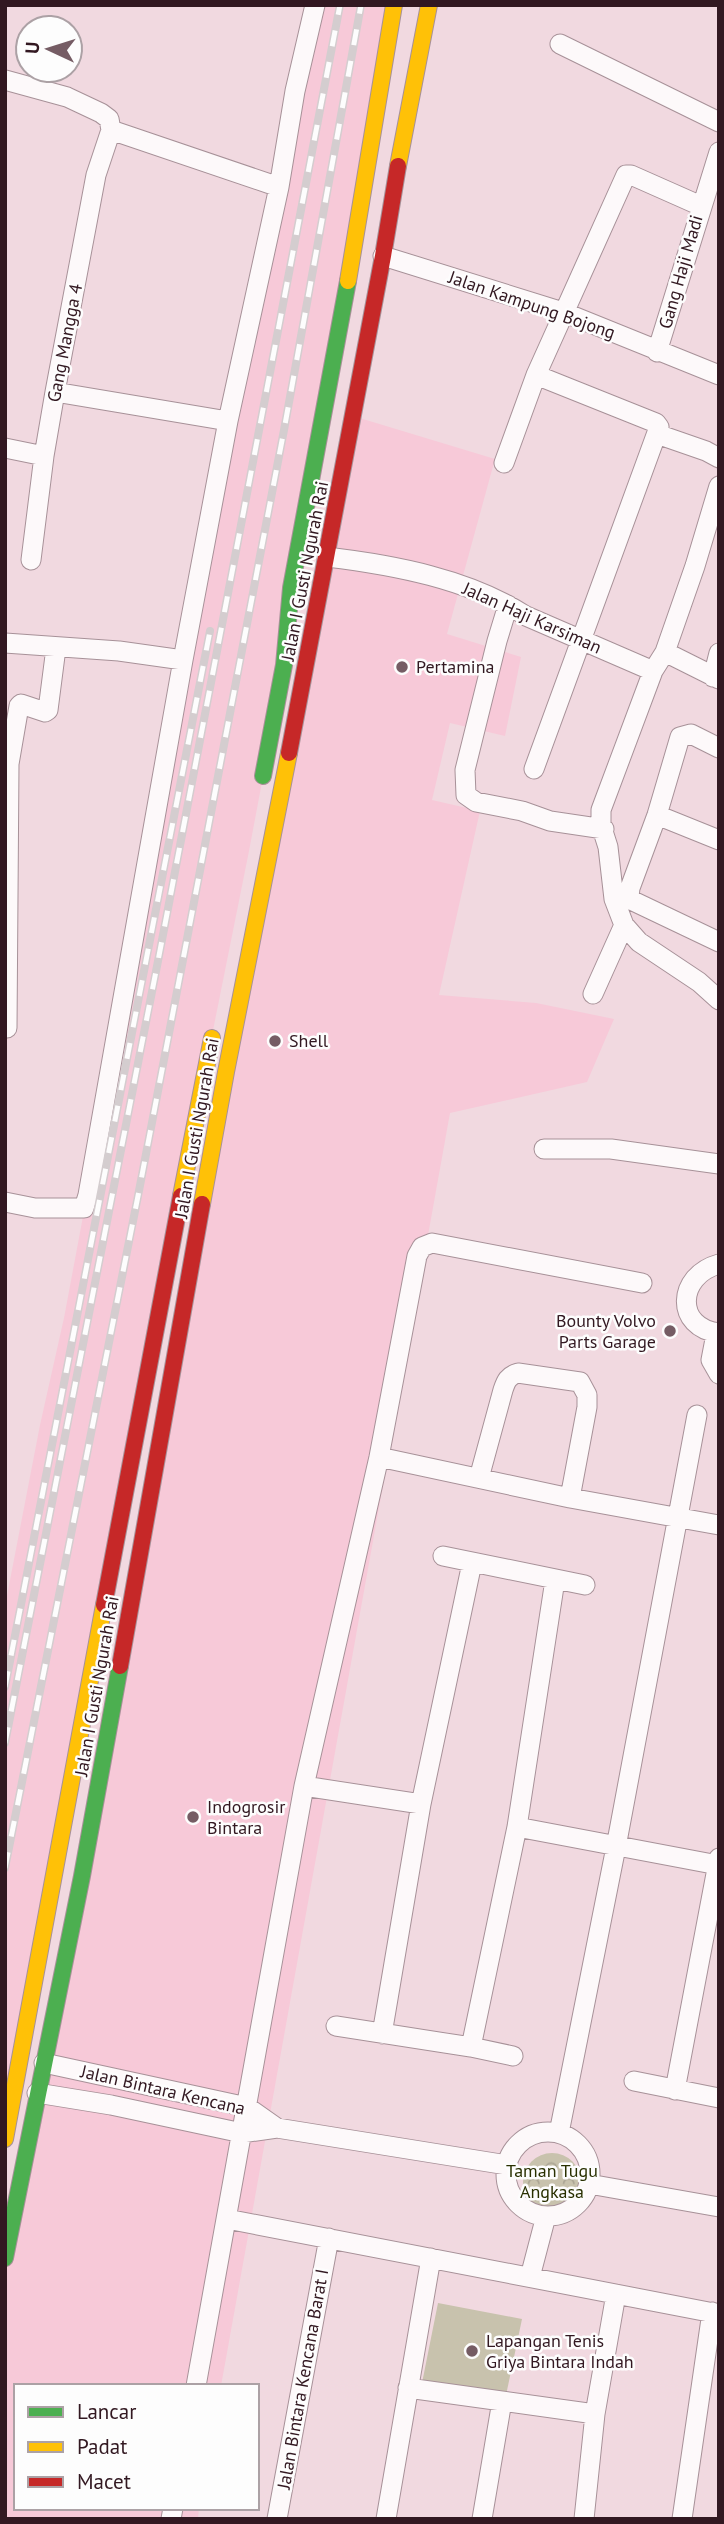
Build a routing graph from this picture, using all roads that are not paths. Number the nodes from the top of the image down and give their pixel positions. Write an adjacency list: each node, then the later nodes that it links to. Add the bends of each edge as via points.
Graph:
1 (315, 5): 10 (street)
2 (394, 5): 38 (main road, Jalan I Gusti Ngurah Rai)
3 (429, 5): 12 (main road, Jalan I Gusti Ngurah Rai)
4 (560, 44): 6 (street)
5 (5, 80): 7 (street, via 67,97 101,113 109,119)
6 (719, 122)
7 (111, 130): 10 (street); 17 (street, Gang Mangga 4, via 96,175)
8 (719, 152): 9 (street, Gang Haji Madi)
9 (714, 179): 11 (street, Gang Haji Madi)
10 (279, 187): 18 (street)
11 (701, 206): 13 (street, via 626,175); 14 (street, Gang Haji Madi)
12 (383, 256): 13 (street, Jalan Kampung Bojong); 25 (main road, Jalan I Gusti Ngurah Rai)
13 (563, 312): 14 (street, Jalan Kampung Bojong); 15 (street)
14 (657, 352): 16 (street, Jalan Kampung Bojong)
15 (536, 375): 19 (street, via 656,423); 23 (street)
16 (719, 375)
17 (55, 391): 18 (street); 21 (street, Gang Mangga 4)
18 (228, 421): 33 (street)
19 (657, 435): 22 (street); 28 (street)
20 (5, 449): 21 (street)
21 (44, 456): 26 (street, Gang Mangga 4)
22 (719, 458)
23 (503, 463)
24 (719, 486): 31 (street)
25 (327, 557): 27 (street, Jalan Haji Karsiman, via 380,563 460,585); 53 (main road, Jalan I Gusti Ngurah Rai)
26 (31, 560)
27 (508, 605): 28 (street, Jalan Haji Karsiman); 40 (street, via 465,770 466,795 476,802 550,821)
28 (580, 639): 34 (street, Jalan Haji Karsiman); 37 (street)
29 (5, 643): 30 (street)
30 (56, 648): 33 (street); 47 (street, via 48,710 19,706 9,764)
31 (665, 652): 34 (street); 35 (street)
32 (719, 653): 35 (street)
33 (183, 660): 50 (street, via 84,1208 35,1208)
34 (653, 671): 40 (street, via 601,810)
35 (716, 678)
36 (719, 748): 39 (street, via 691,734 680,737)
37 (534, 769)
38 (259, 798)
39 (657, 815): 41 (street); 43 (street, via 629,897)
40 (604, 829): 42 (street, via 614,899)
41 (719, 840)
42 (624, 925): 44 (street); 45 (street, via 639,943)
43 (719, 942)
44 (593, 994)
45 (719, 1000)
46 (215, 1023): 52 (main road, Jalan I Gusti Ngurah Rai)
47 (7, 1028)
48 (544, 1149): 49 (street, via 611,1149)
49 (719, 1164)
50 (5, 1202)
51 (719, 1264): 55 (street, via 704,1268 693,1278 686,1303 696,1324)
52 (165, 1276): 53 (main road); 72 (main road, Jalan I Gusti Ngurah Rai)
53 (188, 1277): 73 (main road, Jalan I Gusti Ngurah Rai)
54 (642, 1283): 58 (street, via 432,1243 422,1247)
55 (717, 1334): 56 (street, via 711,1360)
56 (719, 1374)
57 (697, 1415): 61 (street)
58 (379, 1457): 59 (street); 67 (street)
59 (479, 1478): 60 (street); 60 (street, via 511,1376 518,1373 580,1382 587,1407)
60 (570, 1498): 61 (street)
61 (677, 1518): 62 (street); 70 (street)
62 (719, 1525)
63 (443, 1556): 64 (street)
64 (472, 1563): 65 (street); 68 (street)
65 (555, 1580): 66 (street); 69 (street)
66 (584, 1585)
67 (304, 1786): 68 (street); 85 (street)
68 (421, 1804): 75 (street)
69 (517, 1827): 70 (street); 76 (street)
70 (616, 1847): 71 (street); 88 (street)
71 (718, 1861): 81 (street)
72 (57, 1870): 73 (main road); 89 (main road, Jalan I Gusti Ngurah Rai)
73 (82, 1876): 78 (main road, Jalan I Gusti Ngurah Rai)
74 (335, 2026): 75 (street)
75 (382, 2034): 76 (street)
76 (471, 2047): 77 (street)
77 (513, 2056)
78 (44, 2063): 79 (street, Jalan Bintara Kencana); 82 (main road, Jalan I Gusti Ngurah Rai)
79 (116, 2078): 84 (street); 85 (street, Jalan Bintara Kencana)
80 (634, 2081): 81 (street)
81 (675, 2090): 83 (street)
82 (37, 2093): 84 (street, Jalan Bintara Kencana); 96 (main road, Jalan I Gusti Ngurah Rai)
83 (719, 2098)
84 (111, 2105): 87 (street, Jalan Bintara Kencana)
85 (247, 2107): 86 (street, Jalan Bintara Kencana); 87 (street)
86 (277, 2128): 87 (street, Jalan Bintara Kencana); 90 (street, Jalan Bintara Kencana)
87 (242, 2133): 94 (street)
88 (559, 2133): 90 (street, via 532,2135 521,2142); 91 (street, via 570,2138 587,2158)
89 (5, 2138)
90 (507, 2165): 93 (street, via 511,2193 520,2205)
91 (589, 2184): 92 (street); 93 (street, via 573,2207)
92 (719, 2207)
93 (546, 2216): 98 (street)
94 (227, 2219): 95 (street); 101 (street)
95 (329, 2238): 97 (street); 105 (street, Jalan Bintara Kencana Barat I)
96 (5, 2258)
97 (431, 2258): 98 (street); 102 (street)
98 (530, 2277): 99 (street)
99 (615, 2294): 100 (street); 104 (street)
100 (715, 2313): 109 (street)
101 (196, 2384)
102 (408, 2388): 103 (street); 106 (street)
103 (502, 2401): 104 (street); 107 (street)
104 (596, 2414): 108 (street)
105 (277, 2519)
106 (386, 2519)
107 (482, 2519)
108 (584, 2519)
109 (682, 2519)

